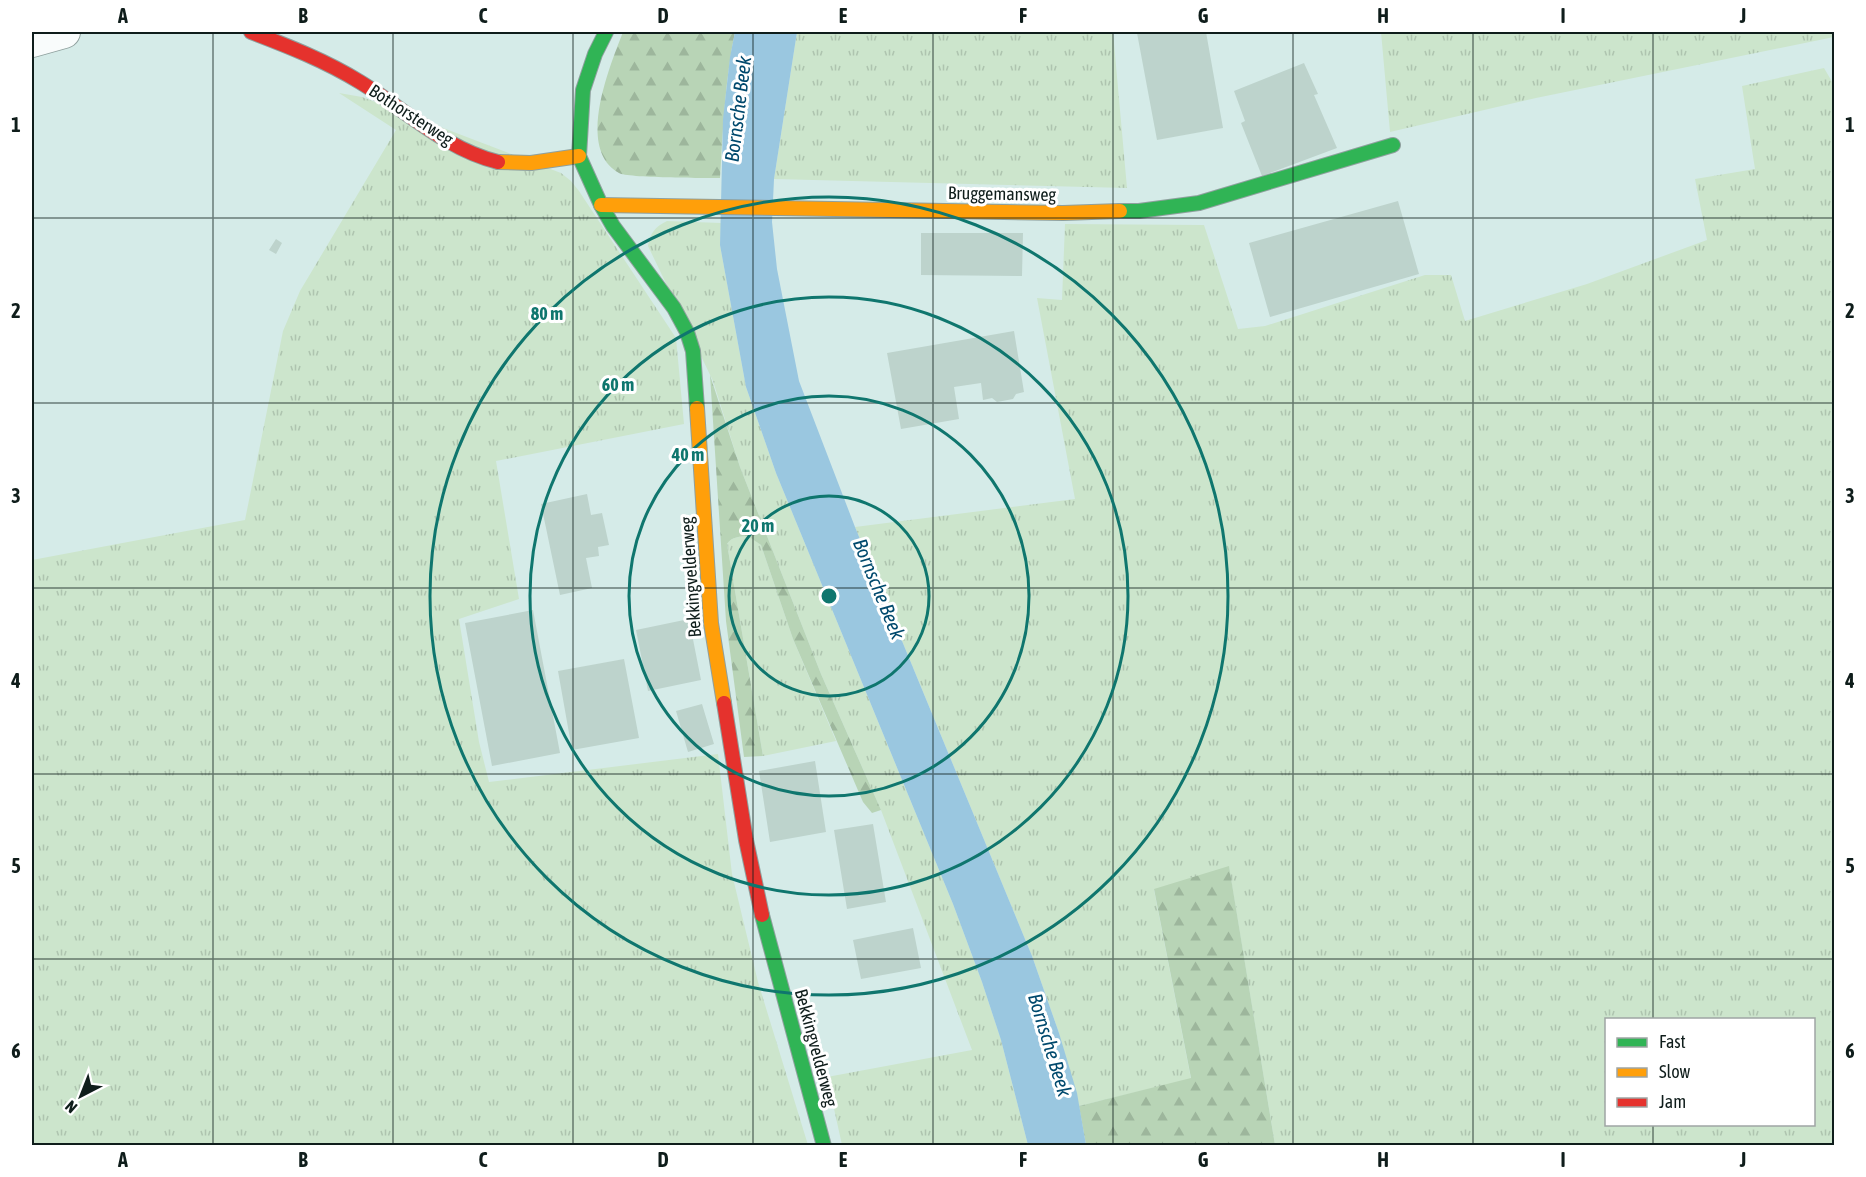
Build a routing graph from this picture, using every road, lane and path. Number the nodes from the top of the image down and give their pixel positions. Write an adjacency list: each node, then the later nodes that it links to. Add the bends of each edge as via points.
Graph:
1 (64, 32): 4 (street)
2 (251, 32): 6 (street, Bothorsterweg, via 310,55 361,82 475,156 524,163)
3 (606, 32): 6 (street, Bekkingvelderweg, via 583,90)
4 (32, 40)
5 (1393, 145): 7 (street, Bruggemansweg, via 1199,203 1139,211)
6 (579, 156): 7 (street, Bekkingvelderweg)
7 (601, 205): 8 (street, Bekkingvelderweg, via 674,309 693,351 711,624 746,840 757,898)
8 (824, 1146)

